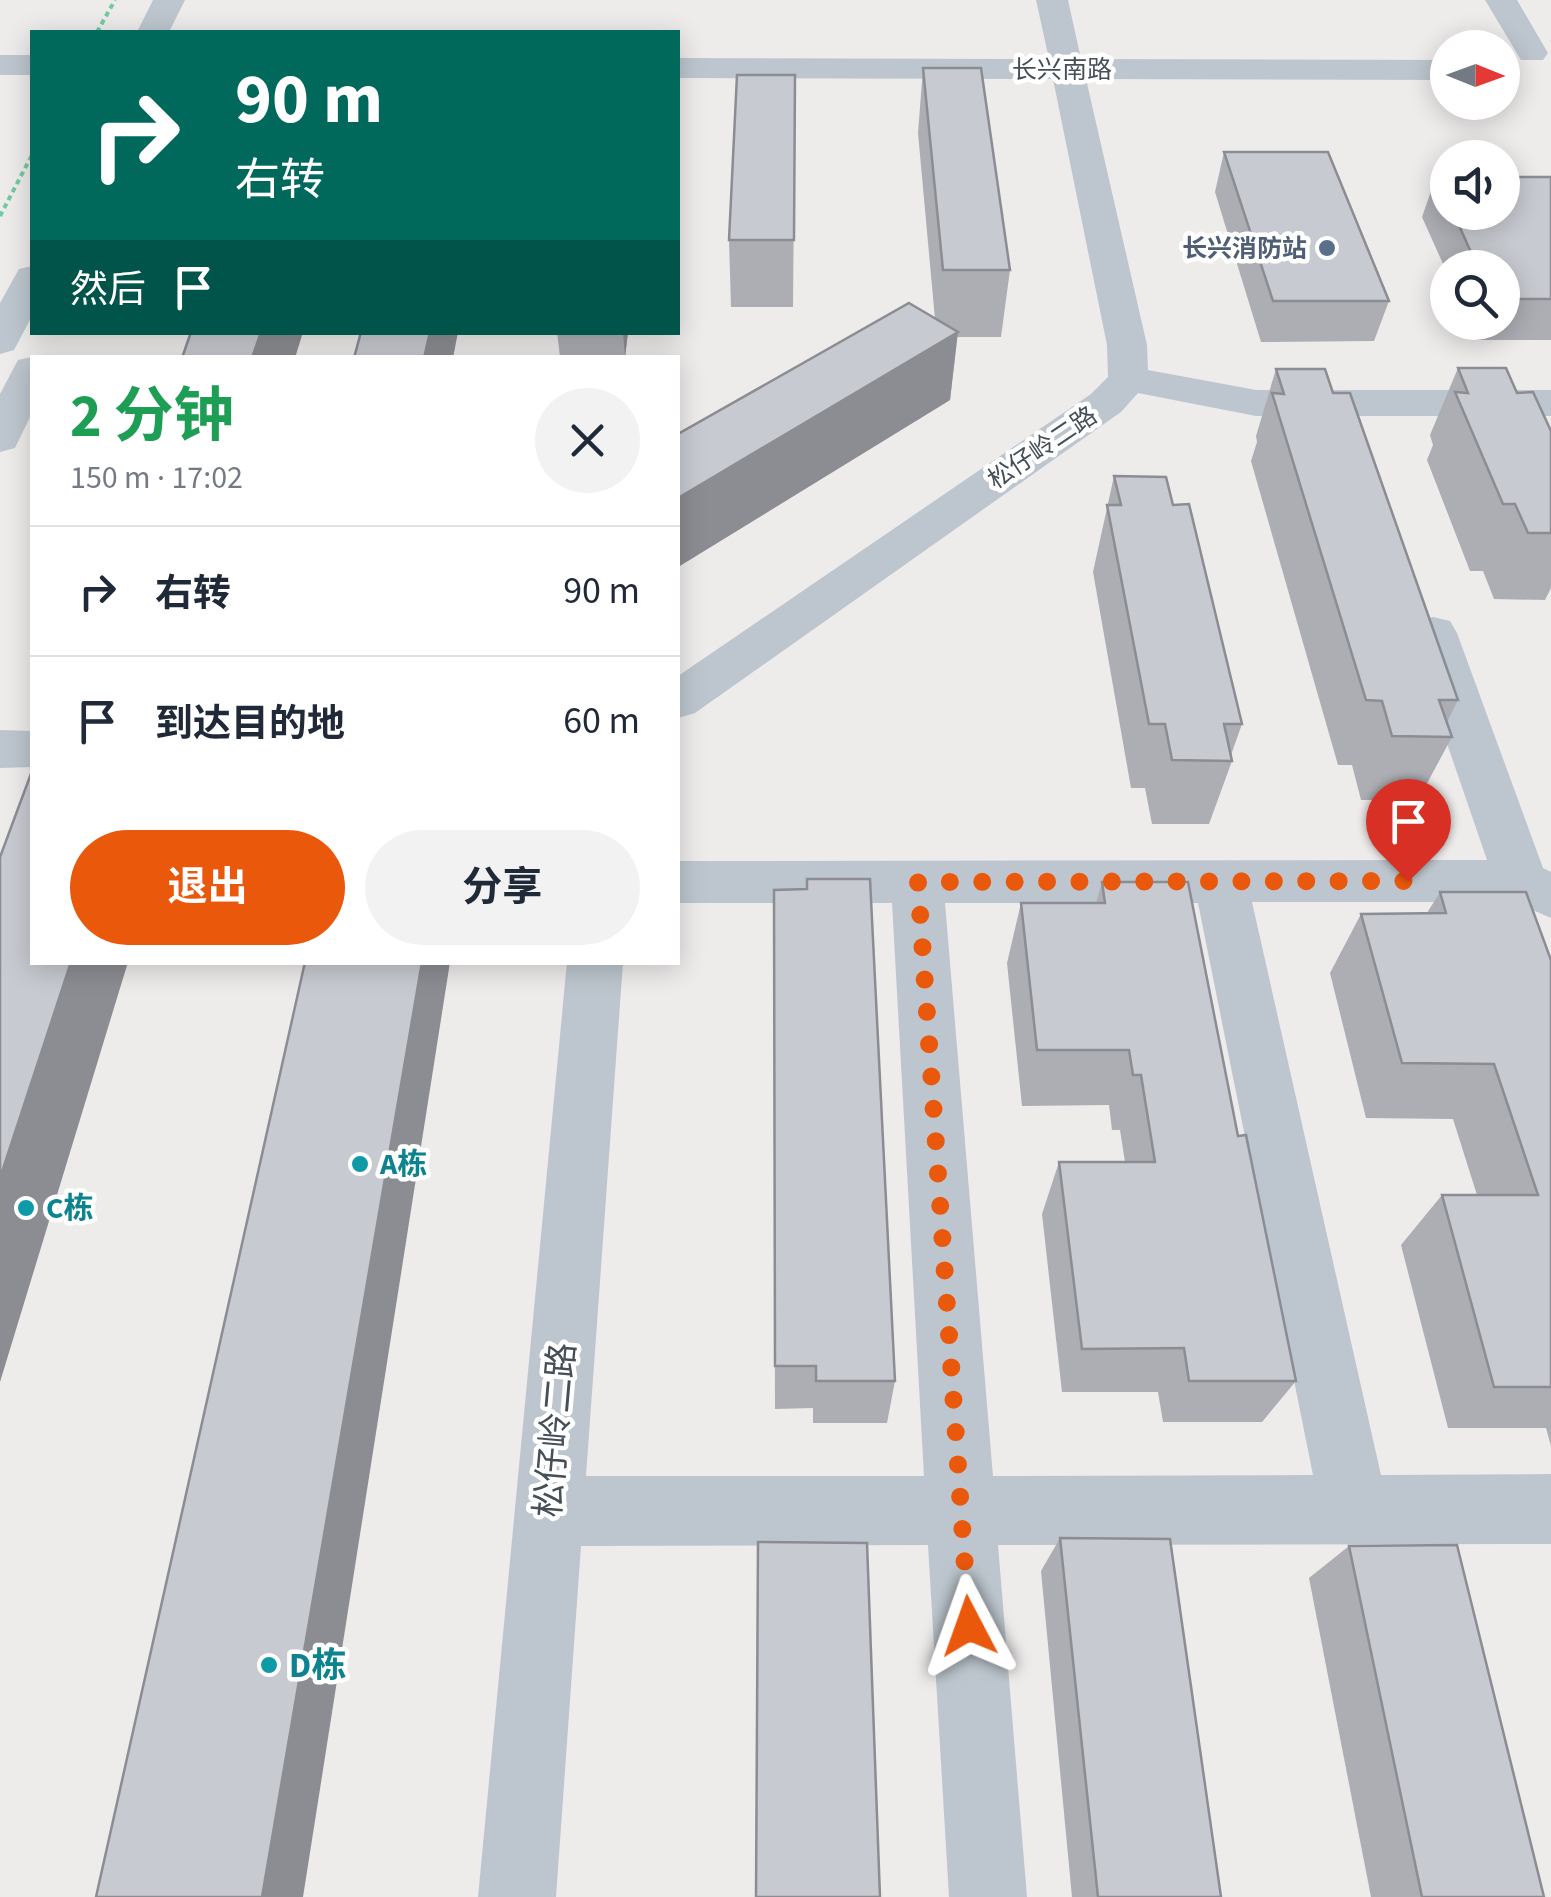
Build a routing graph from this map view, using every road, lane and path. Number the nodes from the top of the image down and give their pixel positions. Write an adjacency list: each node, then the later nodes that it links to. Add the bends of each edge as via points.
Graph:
1 (114, 0): 5 (path)
2 (169, 0): 6 (street)
3 (1052, 0): 12 (street)
4 (1501, 0): 11 (street)
5 (99, 30)
6 (154, 30)
7 (0, 48): 8 (street)
8 (30, 48)
9 (680, 50): 12 (street, 长兴南路)
10 (1430, 52): 12 (street, 长兴南路)
11 (1534, 57)
12 (1065, 60): 15 (street, 长兴南路); 16 (street, 长兴南路); 22 (street, via 1127,344)
13 (0, 65): 14 (street)
14 (30, 66)
15 (680, 68)
16 (1430, 70)
17 (30, 159): 18 (path)
18 (0, 216)
19 (30, 280): 20 (street)
20 (0, 342)
21 (30, 373): 24 (street)
22 (1128, 378): 23 (street, via 1358,421); 26 (street, 松仔岭二路, via 1106,403)
23 (1551, 403)
24 (0, 439)
25 (1417, 587): 32 (street)
26 (680, 699)
27 (0, 749): 28 (street)
28 (30, 749)
29 (680, 882): 30 (street)
30 (918, 882): 31 (street); 36 (street)
31 (1221, 882): 32 (street); 34 (street)
32 (1536, 889)
33 (594, 965): 37 (street, 松仔岭二路)
34 (1354, 1509): 35 (street); 36 (street)
35 (1551, 1509)
36 (961, 1510): 37 (street); 39 (street)
37 (548, 1511): 38 (street, 松仔岭二路)
38 (517, 1897)
39 (988, 1897)

